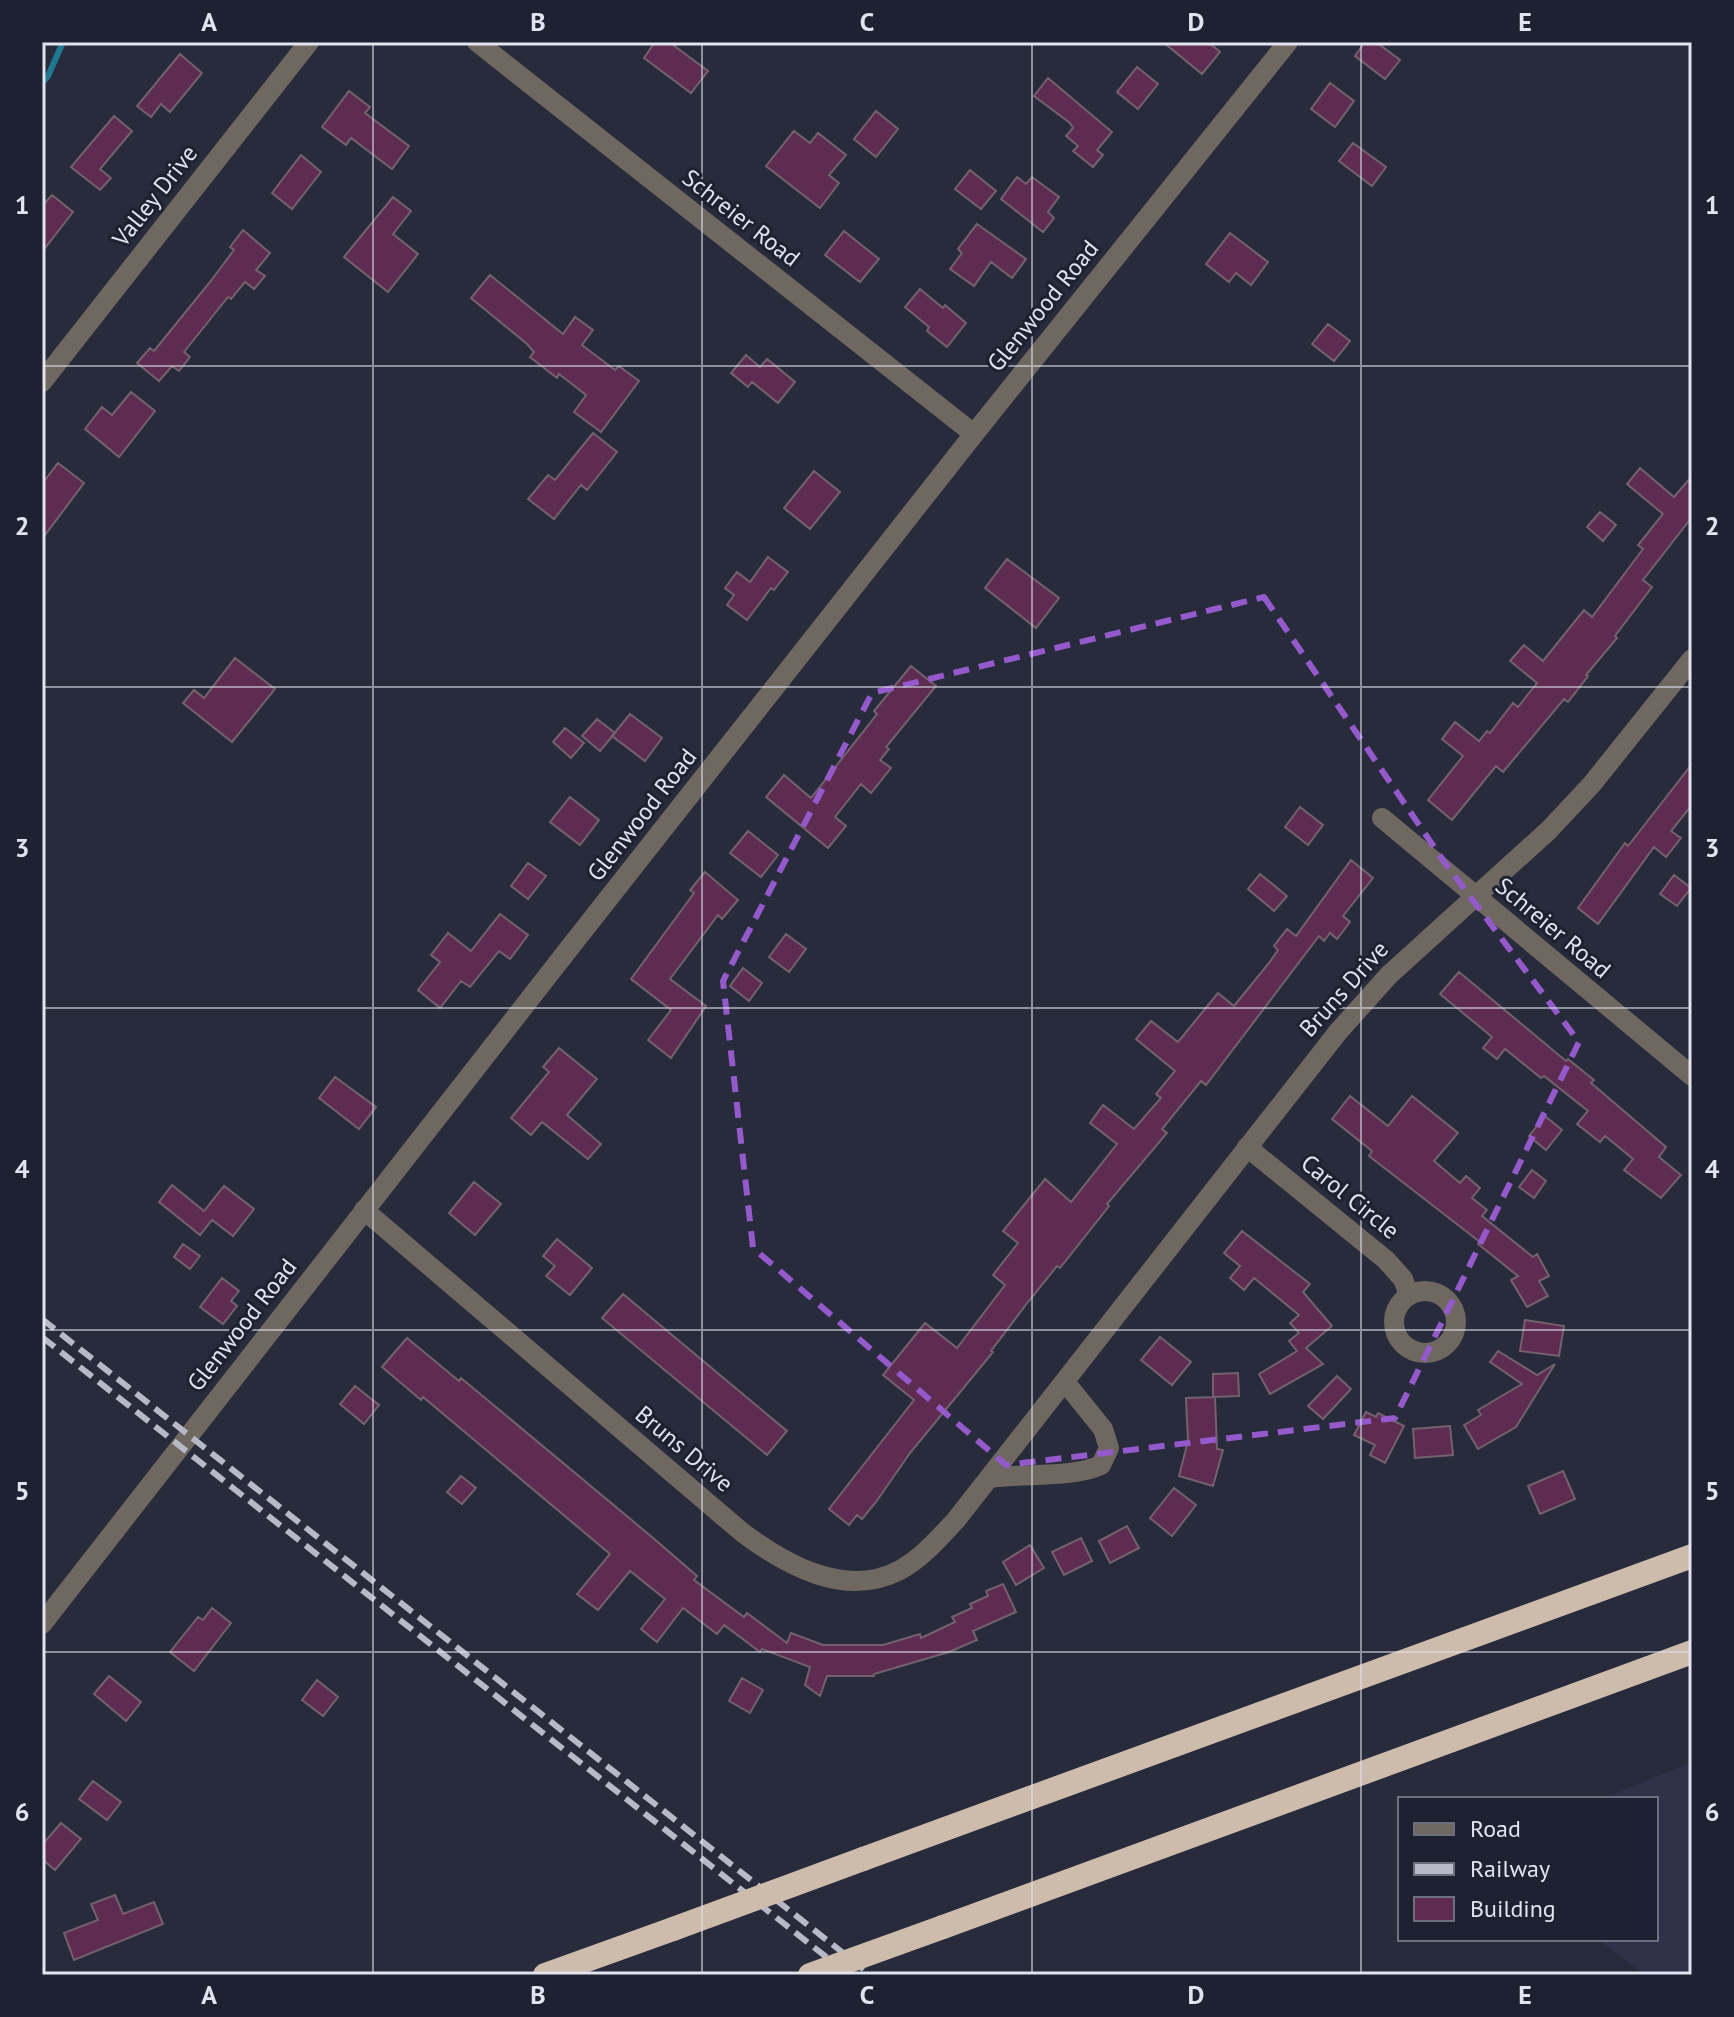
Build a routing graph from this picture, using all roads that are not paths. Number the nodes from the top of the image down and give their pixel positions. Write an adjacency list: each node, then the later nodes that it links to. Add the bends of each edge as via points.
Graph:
1 (309, 42): 4 (street, Valley Drive)
2 (477, 42): 5 (street, Schreier Road)
3 (1288, 42): 5 (street, Glenwood Road)
4 (42, 382)
5 (974, 434): 11 (street, Glenwood Road)
6 (1692, 659): 8 (street, Bruns Drive, via 1592,784)
7 (1382, 818): 8 (street, Schreier Road)
8 (1475, 896): 9 (street, Schreier Road); 10 (street, Bruns Drive, via 1389,975)
9 (1692, 1076)
10 (1247, 1147): 12 (street, Carol Circle, via 1386,1260); 13 (street, Bruns Drive)
11 (364, 1210): 14 (street, Bruns Drive, via 743,1533 796,1566 841,1579 874,1579 897,1571 935,1542); 16 (street, Glenwood Road)
12 (1409, 1295)
13 (1065, 1382): 14 (street, Bruns Drive); 14 (street, via 1103,1429 1109,1448 1101,1465 1086,1472)
14 (990, 1478)
15 (1692, 1556): 18 (highway, bridge)
16 (42, 1624)
17 (1692, 1652): 19 (highway, bridge)
18 (545, 1975)
19 (810, 1975)

